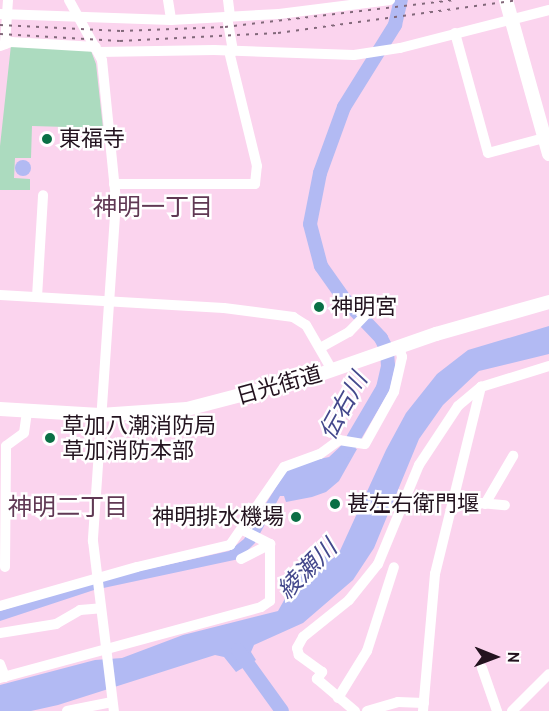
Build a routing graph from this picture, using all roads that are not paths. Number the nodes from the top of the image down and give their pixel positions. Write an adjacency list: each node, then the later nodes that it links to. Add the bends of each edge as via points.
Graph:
1 (8, 0): 8 (street)
2 (69, 0): 11 (street)
3 (168, 0): 12 (street)
4 (228, 0): 9 (street)
5 (390, 0): 9 (street)
6 (506, 0): 10 (main road)
7 (549, 10): 10 (street)
8 (4, 14): 11 (street); 14 (street)
9 (228, 17): 12 (street); 16 (street)
10 (511, 18): 13 (street); 17 (main road)
11 (80, 19): 12 (street); 15 (street)
12 (171, 20)
13 (455, 33): 16 (street, via 368,53); 17 (street, via 488,153)
14 (2, 45): 15 (street)
15 (97, 49): 16 (street); 19 (street)
16 (231, 51): 19 (street, via 257,166 255,184)
17 (544, 138): 18 (main road)
18 (549, 154)
19 (114, 184): 23 (street, via 116,231)
20 (43, 195): 22 (street)
21 (0, 295): 22 (street)
22 (38, 297): 23 (street)
23 (109, 301): 26 (street, via 292,316 306,325); 33 (street)
24 (549, 302): 27 (main road, 日光街道)
25 (368, 312): 26 (street)
26 (320, 348): 29 (street)
27 (397, 348): 29 (main road, 日光街道); 38 (street, via 402,357 394,392 363,443 339,440 320,454 284,467 272,479)
28 (549, 366): 30 (street)
29 (332, 370): 33 (main road, 日光街道, via 187,409)
30 (479, 388): 35 (street); 52 (street, via 458,406 428,449 405,494 383,556 363,585 339,610 303,637 297,648 299,655 322,672 317,679)
31 (0, 409): 32 (main road, 日光街道)
32 (27, 411): 33 (main road, 日光街道); 41 (street, via 24,433 6,446)
33 (100, 415): 43 (street, via 93,541)
34 (513, 456): 36 (street)
35 (454, 495): 36 (street); 54 (street, via 435,573)
36 (485, 504): 37 (street)
37 (505, 505)
38 (244, 531): 39 (street); 43 (street, via 238,540 220,549)
39 (265, 541): 40 (street); 47 (street, via 270,601 261,607)
40 (241, 559)
41 (5, 567)
42 (394, 567): 52 (street, via 367,651)
43 (97, 578): 44 (street); 45 (street)
44 (0, 606)
45 (101, 608): 46 (street, via 80,610 56,624); 47 (street)
46 (0, 633)
47 (106, 652): 50 (street); 53 (street)
48 (0, 664): 50 (street)
49 (482, 668): 58 (street)
50 (2, 677)
51 (547, 680): 59 (street)
52 (338, 698): 56 (street)
53 (113, 702): 55 (street)
54 (423, 707): 57 (street, via 398,702)
55 (67, 711)
56 (355, 711)
57 (367, 711)
58 (497, 711)
59 (512, 711)

